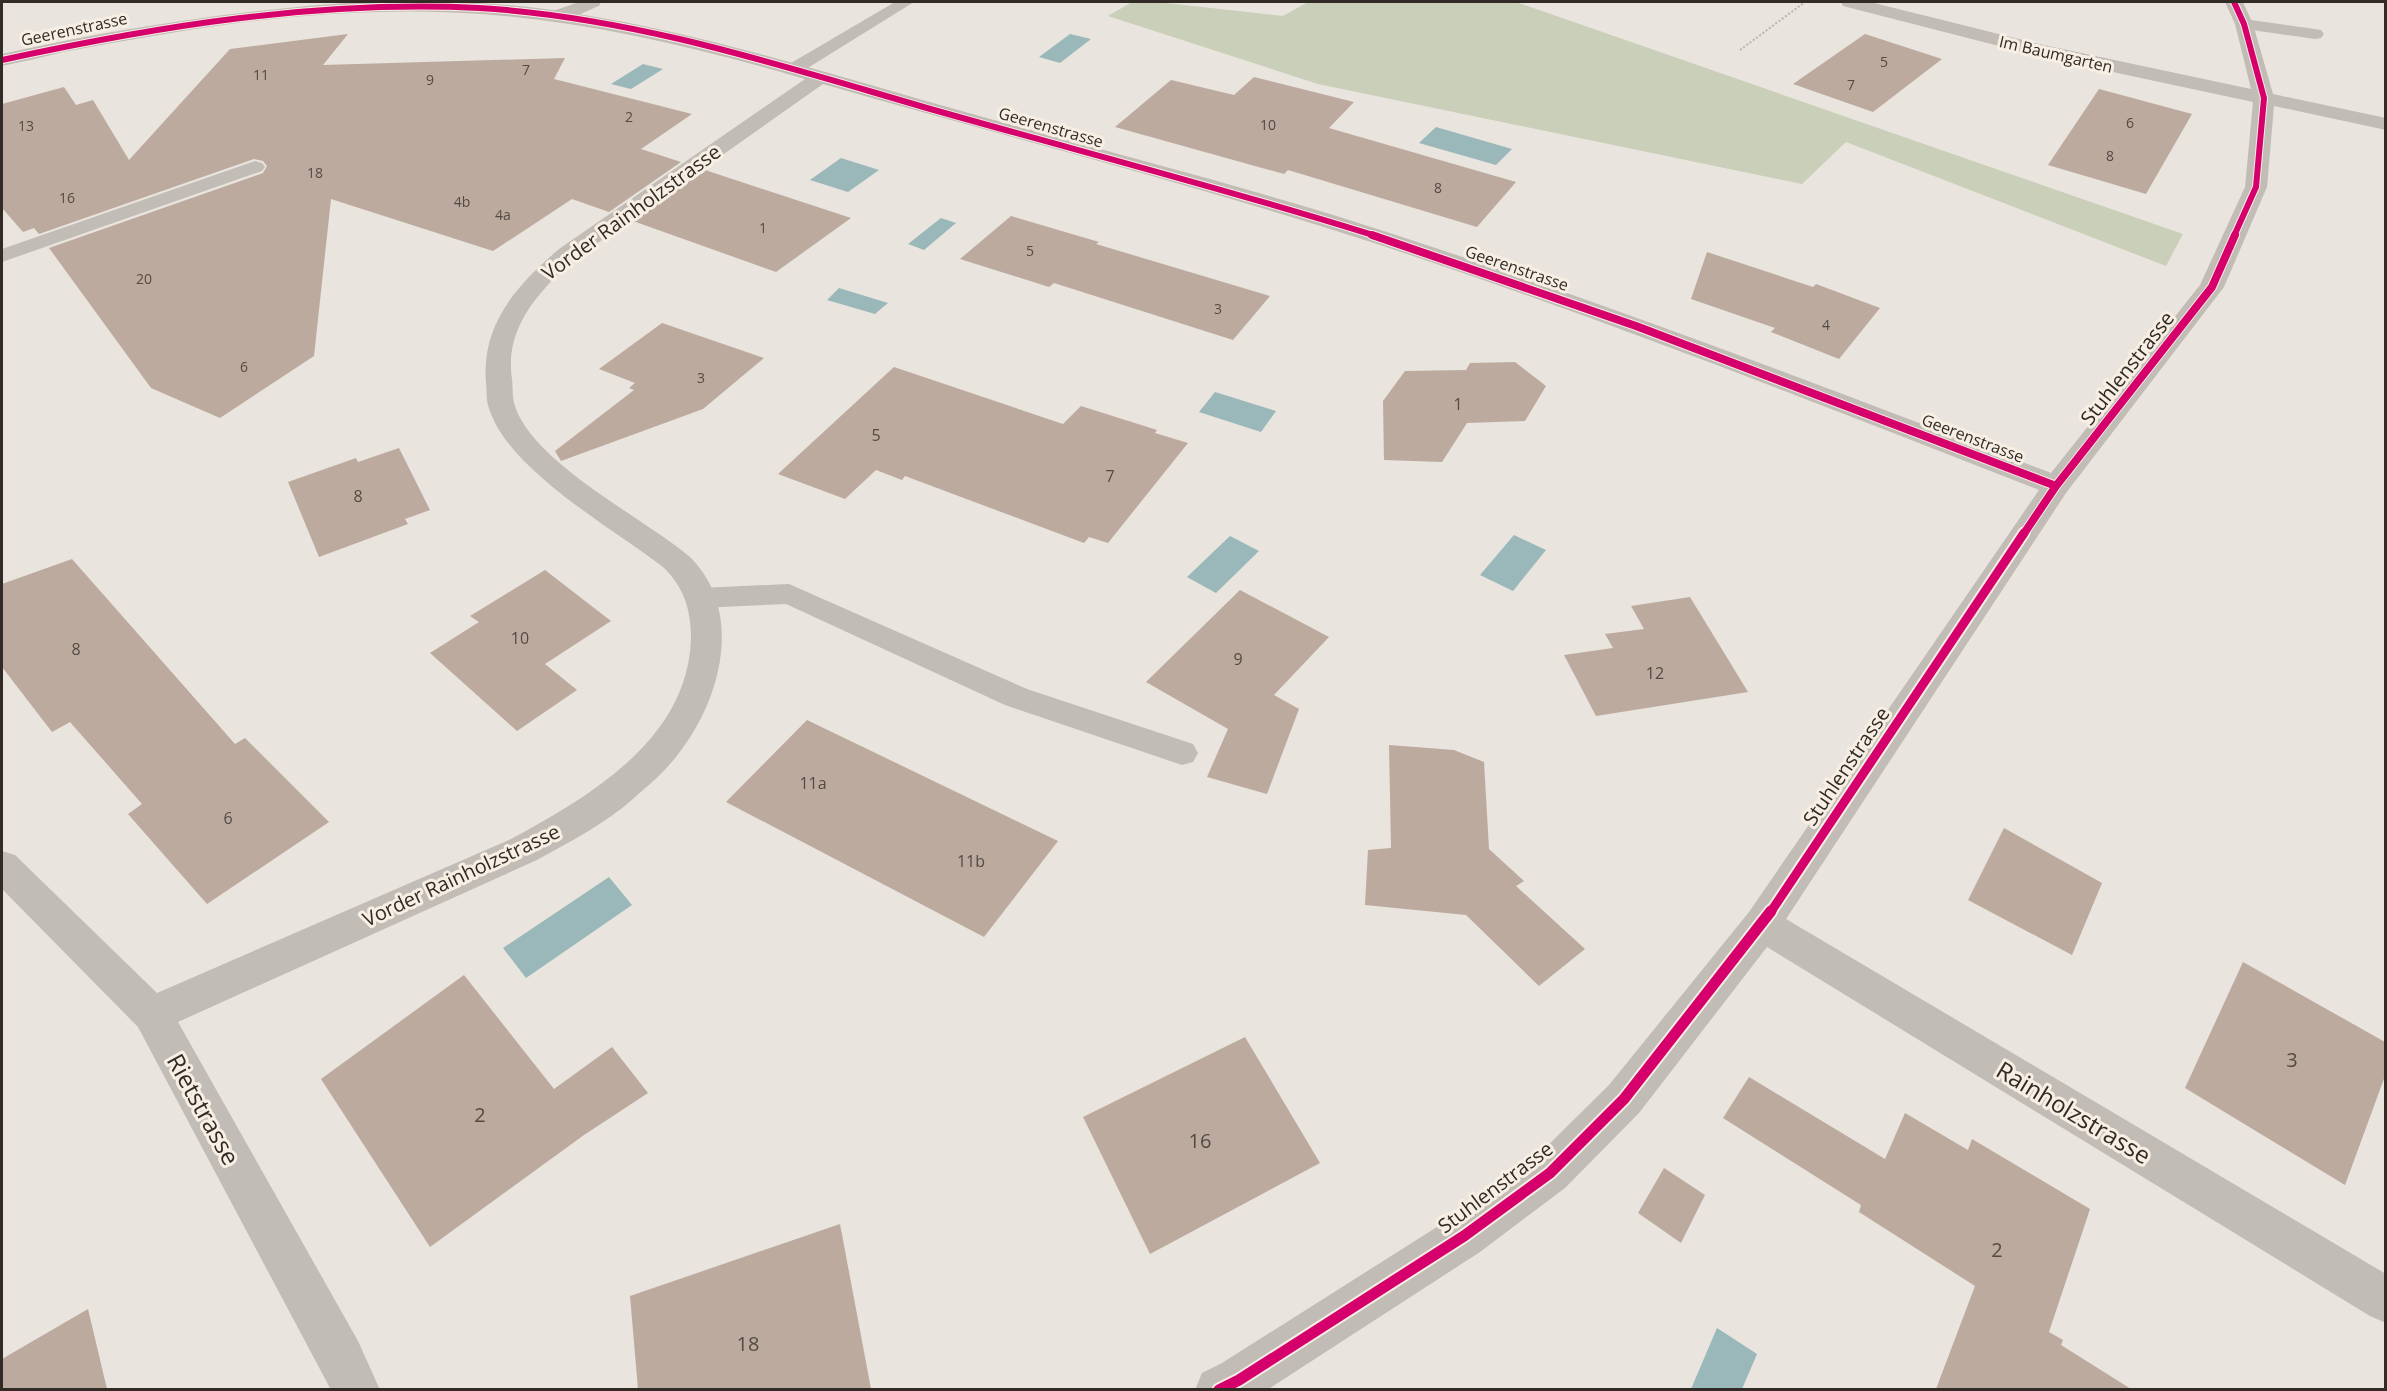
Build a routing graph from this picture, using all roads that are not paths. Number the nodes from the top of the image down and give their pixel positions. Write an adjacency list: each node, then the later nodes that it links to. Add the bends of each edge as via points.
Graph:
1 (593, 2): 5 (lane)
2 (906, 2): 9 (lane)
3 (1850, 2): 10 (street, Im Baumgarten, via 2038,50)
4 (2234, 2): 6 (street, Stuhlenstrasse)
5 (559, 15): 8 (street, Geerenstrasse, via 475,8 323,10 157,27); 9 (street, Geerenstrasse, via 661,35)
6 (2244, 24): 7 (lane); 10 (street, Stuhlenstrasse)
7 (2315, 34)
8 (2, 60)
9 (805, 74): 14 (street, Geerenstrasse, via 1379,237 1619,318); 15 (street, Vorder Rainholzstrasse, via 567,254 532,286 509,323 497,362 502,408 522,444 674,561 692,580)
10 (2264, 98): 11 (street, Im Baumgarten); 14 (street, Stuhlenstrasse, via 2256,187 2212,288)
11 (2385, 124)
12 (255, 167): 13 (lane)
13 (2, 256)
14 (2056, 486): 18 (street, Stuhlenstrasse)
15 (700, 598): 16 (lane, via 789,594 1016,697); 19 (street, Vorder Rainholzstrasse, via 708,634 697,691 665,746 612,796 528,848)
16 (1182, 753)
17 (2, 866): 19 (street, Rietstrasse)
18 (1762, 924): 20 (street, Rainholzstrasse); 22 (street, Stuhlenstrasse, via 1624,1099 1550,1173 1464,1236)
19 (153, 1014): 21 (street, Rietstrasse)
20 (2385, 1300)
21 (356, 1389)
22 (1219, 1389)

